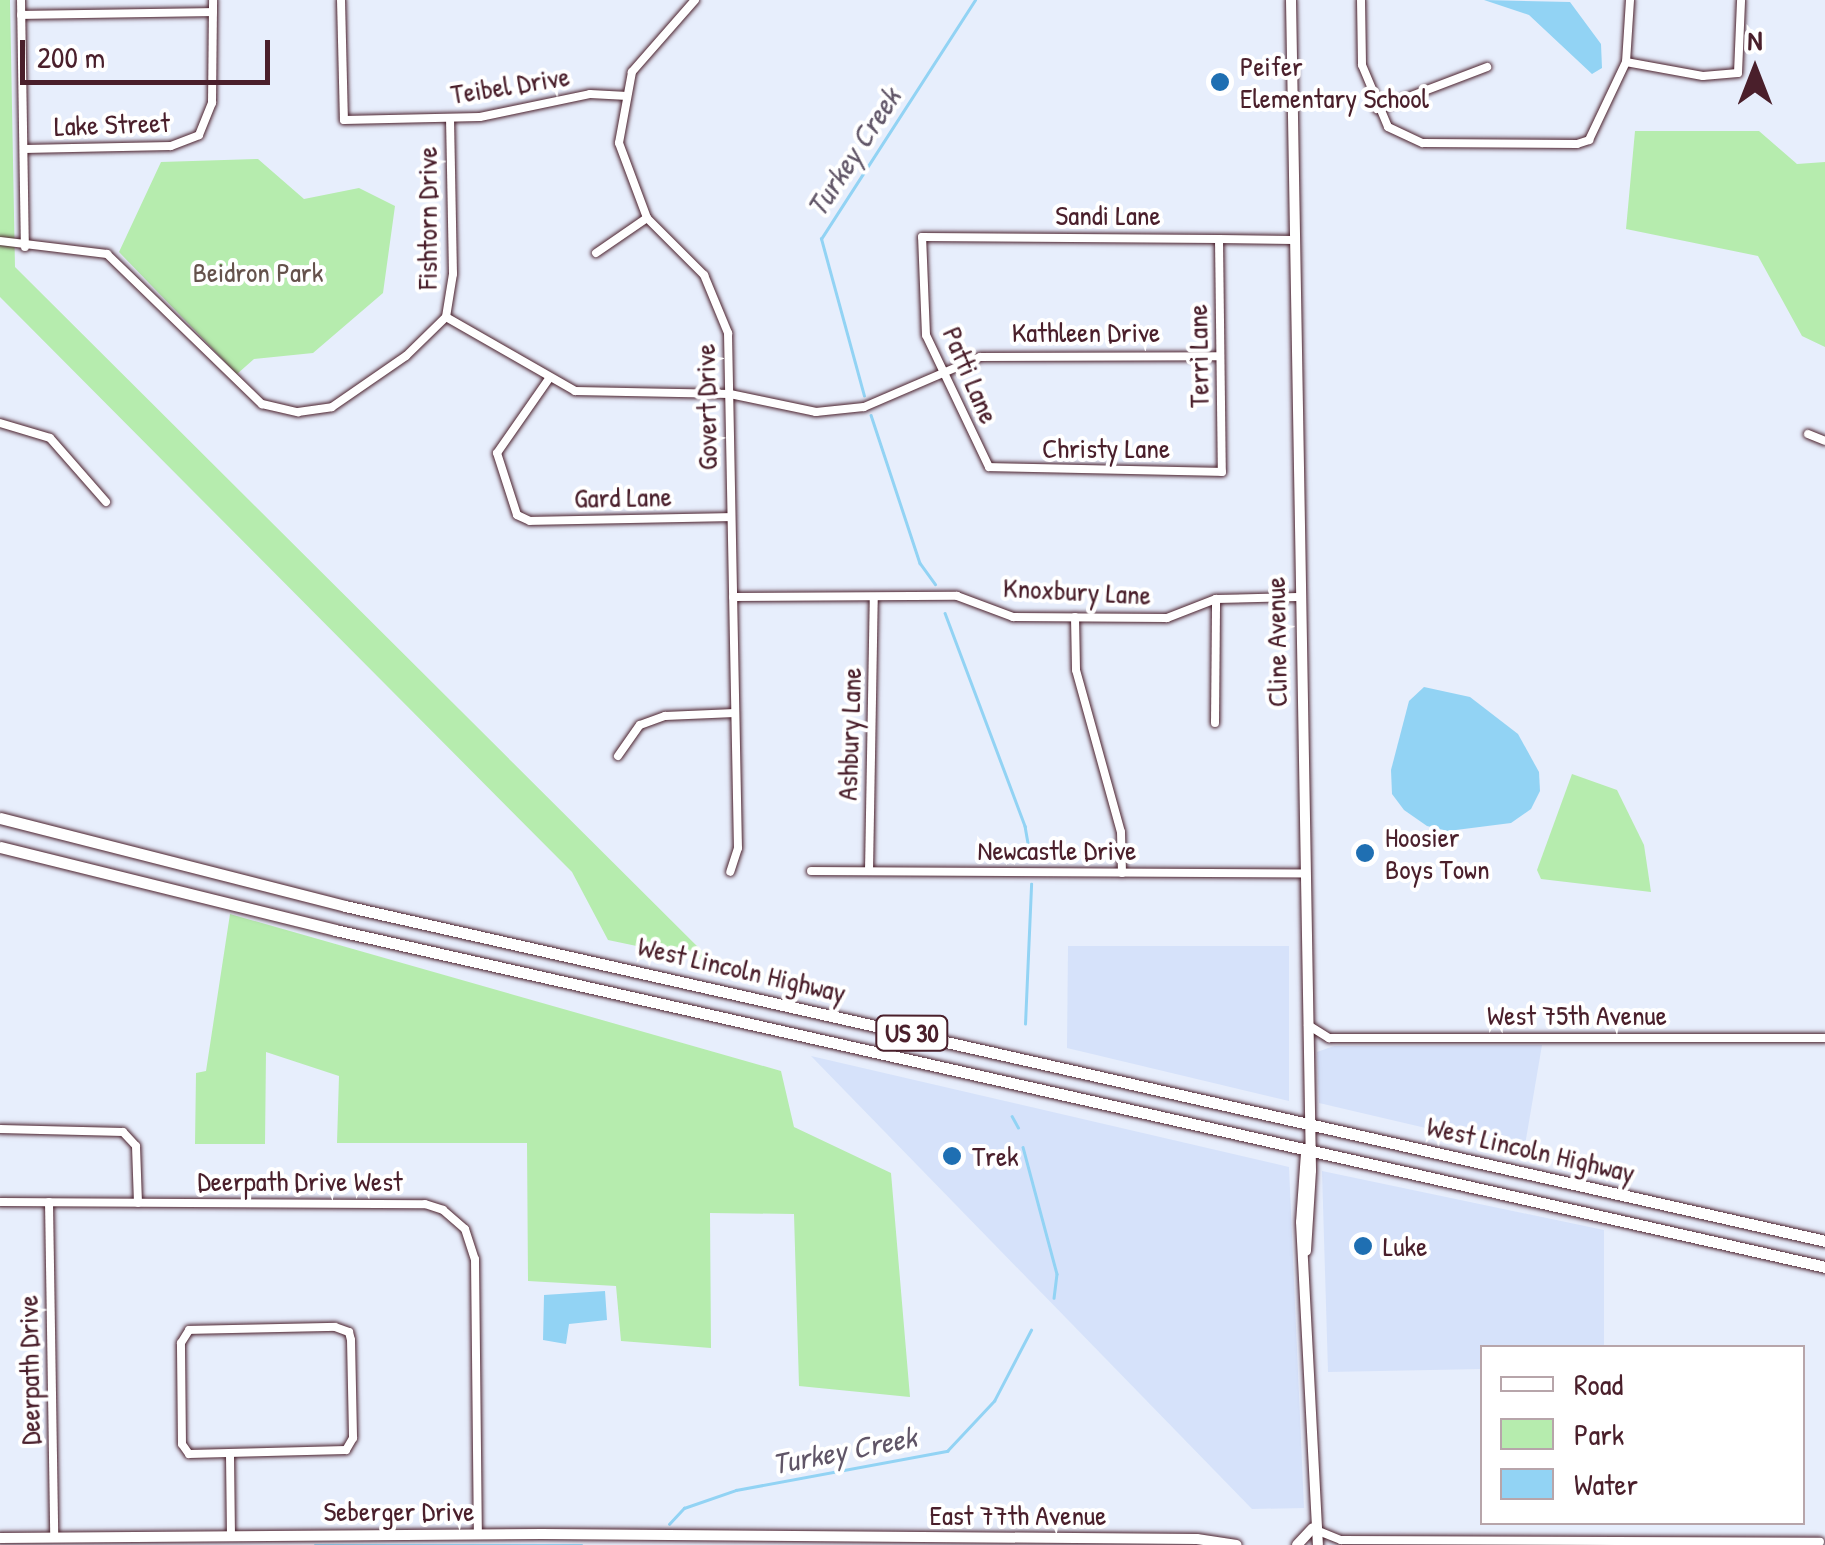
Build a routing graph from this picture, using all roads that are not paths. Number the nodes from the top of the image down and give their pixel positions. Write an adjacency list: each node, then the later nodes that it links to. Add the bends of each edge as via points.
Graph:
1 (21, 0): 10 (street)
2 (213, 0): 9 (street)
3 (340, 0): 15 (street, Teibel Drive, via 344,120)
4 (696, 0): 13 (street, Govert Drive, via 644,55)
5 (1291, 0): 20 (street, Cline Avenue)
6 (1362, 0): 14 (street, via 1362,66)
7 (1630, 0): 11 (street)
8 (1741, 0): 11 (street, via 1738,73 1704,76)
9 (213, 12): 10 (street); 16 (street, Lake Street, via 212,103 199,135 171,146)
10 (21, 16): 16 (street)
11 (1626, 62): 14 (street, via 1589,140 1423,143 1388,128)
12 (1486, 67): 14 (street)
13 (622, 96): 15 (street, Teibel Drive, via 590,94); 17 (street, Govert Drive, via 622,162)
14 (1377, 109)
15 (450, 118): 24 (street, Fishtorn Drive, via 452,274)
16 (24, 149): 22 (street)
17 (647, 218): 23 (street); 28 (street, Govert Drive, via 704,276 721,308)
18 (922, 236): 19 (street, Sandi Lane); 26 (street, Patti Lane, via 926,335)
19 (1219, 239): 20 (street, Sandi Lane); 25 (street, Terri Lane)
20 (1293, 240): 37 (street, Cline Avenue)
21 (0, 241): 22 (street)
22 (25, 247): 24 (street, via 107,254 244,391 280,410 346,401)
23 (596, 253)
24 (446, 317): 27 (street, Kathleen Drive)
25 (1220, 356): 26 (street, Kathleen Drive, via 1006,353); 33 (street, Terri Lane)
26 (942, 372): 28 (street, Kathleen Drive, via 846,412); 32 (street, Patti Lane)
27 (548, 380): 28 (street, Kathleen Drive, via 596,395); 35 (street, Gard Lane, via 497,453 517,516)
28 (730, 394): 35 (street, Govert Drive)
29 (0, 423): 34 (street, via 50,438)
30 (1808, 434): 31 (street)
31 (1825, 441)
32 (989, 466): 33 (street, Christy Lane)
33 (1222, 472)
34 (106, 502)
35 (731, 517): 36 (street, Govert Drive)
36 (733, 597): 38 (street, Knoxbury Lane); 41 (street, Govert Drive)
37 (1298, 597): 39 (street, Knoxbury Lane); 50 (street, Cline Avenue)
38 (874, 598): 40 (street, Knoxbury Lane, via 958,596 1013,617); 47 (street, Ashbury Lane)
39 (1216, 599): 40 (street, Knoxbury Lane, via 1166,618); 42 (street)
40 (1074, 617): 49 (street, via 1076,670 1121,832)
41 (735, 713): 43 (street, via 665,716 640,725); 48 (street, Govert Drive, via 738,848)
42 (1215, 722)
43 (618, 756)
44 (0, 818): 55 (main road, West Lincoln Highway / US 30, via 327,902)
45 (0, 847): 57 (main road, West Lincoln Highway / US 30)
46 (811, 870): 47 (street, Newcastle Drive)
47 (869, 871): 49 (street, Newcastle Drive)
48 (730, 872)
49 (1122, 873): 50 (street, Newcastle Drive)
50 (1303, 874): 51 (street, Cline Avenue)
51 (1304, 1022): 52 (street); 54 (street, Cline Avenue)
52 (1329, 1038): 53 (street, West 75th Avenue); 54 (street)
53 (1825, 1038)
54 (1305, 1056): 55 (street, Cline Avenue)
55 (1306, 1124): 57 (street, Cline Avenue); 61 (main road, West Lincoln Highway / US 30)
56 (0, 1129): 60 (street, via 124,1132 136,1146)
57 (1307, 1150): 62 (main road, West Lincoln Highway / US 30); 64 (street, Cline Avenue, via 1301,1222)
58 (0, 1202): 59 (street, Deerpath Drive West)
59 (49, 1202): 60 (street, Deerpath Drive West); 68 (street, Deerpath Drive)
60 (138, 1203): 65 (street, Deerpath Drive West, via 425,1204 454,1218 475,1259)
61 (1825, 1241)
62 (1825, 1267)
63 (230, 1455): 63 (street, via 200,1455 182,1444 181,1344 189,1330 349,1332 353,1438 346,1450); 69 (street)
64 (1313, 1528): 70 (street); 73 (street); 74 (street, Cline Avenue)
65 (478, 1534): 66 (street, Seberger Drive); 69 (street, Seberger Drive)
66 (798, 1536): 72 (street, East 77th Avenue, via 1196,1538)
67 (0, 1538): 68 (street, Seberger Drive)
68 (54, 1538): 69 (street, Seberger Drive)
69 (231, 1538)
70 (1338, 1542): 71 (street)
71 (1820, 1542)
72 (1237, 1545)
73 (1297, 1545)
74 (1318, 1545)

